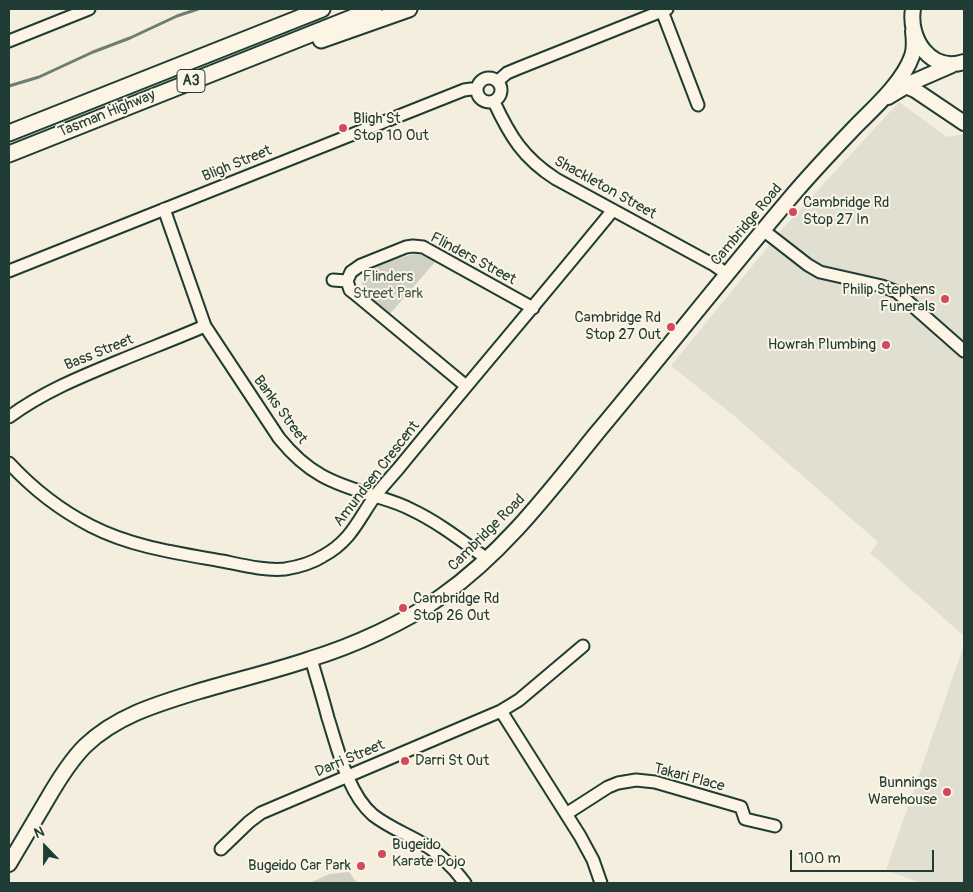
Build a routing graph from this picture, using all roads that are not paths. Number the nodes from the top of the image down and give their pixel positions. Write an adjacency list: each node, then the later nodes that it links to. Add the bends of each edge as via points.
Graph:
1 (89, 9): 9 (street)
2 (322, 9): 19 (highway, Tasman Highway / A3)
3 (374, 9): 17 (highway, Tasman Highway / A3)
4 (409, 9): 17 (highway)
5 (906, 9): 8 (main road)
6 (913, 9): 8 (main road, Cambridge Road)
7 (664, 10): 11 (street, via 507,73); 15 (street)
8 (913, 29): 10 (main road, via 930,57); 16 (main road, Cambridge Road, via 913,50 908,66)
9 (9, 40)
10 (958, 65): 12 (main road, Cambridge Road)
11 (498, 81): 13 (street, via 486,78); 14 (street, via 501,94)
12 (906, 86): 16 (main road, Cambridge Road); 18 (main road)
13 (477, 90): 14 (street, via 482,100); 21 (street, Bligh Street, via 464,90)
14 (494, 102): 22 (street, Shackleton Street, via 514,140 538,167)
15 (698, 105)
16 (876, 107): 23 (main road, Cambridge Road, via 813,171)
17 (94, 121): 20 (highway, Tasman Highway / A3)
18 (964, 123)
19 (9, 134)
20 (9, 154)
21 (164, 209): 24 (street, Bligh Street); 29 (street, Banks Street)
22 (613, 210): 25 (street, Shackleton Street); 28 (street, Amundsen Crescent)
23 (763, 230): 25 (main road, Cambridge Road); 30 (street, via 820,272 897,292)
24 (9, 271)
25 (727, 274): 35 (main road, Cambridge Road, via 520,527)
26 (333, 280): 27 (street)
27 (347, 281): 28 (street, Flinders Street, via 351,272 362,265 406,247 418,246); 31 (street, via 354,294)
28 (533, 308): 31 (street, Amundsen Crescent)
29 (206, 326): 32 (street, Bass Street, via 78,377); 34 (street, Banks Street, via 292,454 325,478)
30 (964, 351)
31 (466, 386): 34 (street, Amundsen Crescent)
32 (9, 417)
33 (9, 464): 34 (street, Amundsen Crescent, via 39,493 64,511 122,540 149,548 274,569 306,564 334,549 351,534)
34 (375, 496): 35 (street, Banks Street, via 435,522)
35 (486, 559): 37 (main road, Cambridge Road, via 468,577 410,616)
36 (583, 646): 38 (street, Darri Street, via 519,700)
37 (311, 659): 39 (street); 43 (main road, Cambridge Road, via 162,702 135,712 106,729 72,760)
38 (500, 711): 39 (street, Darri Street); 40 (street)
39 (348, 776): 42 (street, Darri Street, via 261,813); 44 (street, via 359,799 373,814 437,854)
40 (566, 814): 41 (street, Takari Place, via 608,787 636,780 655,782 741,807 745,819); 45 (street, via 593,860)
41 (775, 826)
42 (222, 849)
43 (9, 864)
44 (465, 883)
45 (601, 883)

